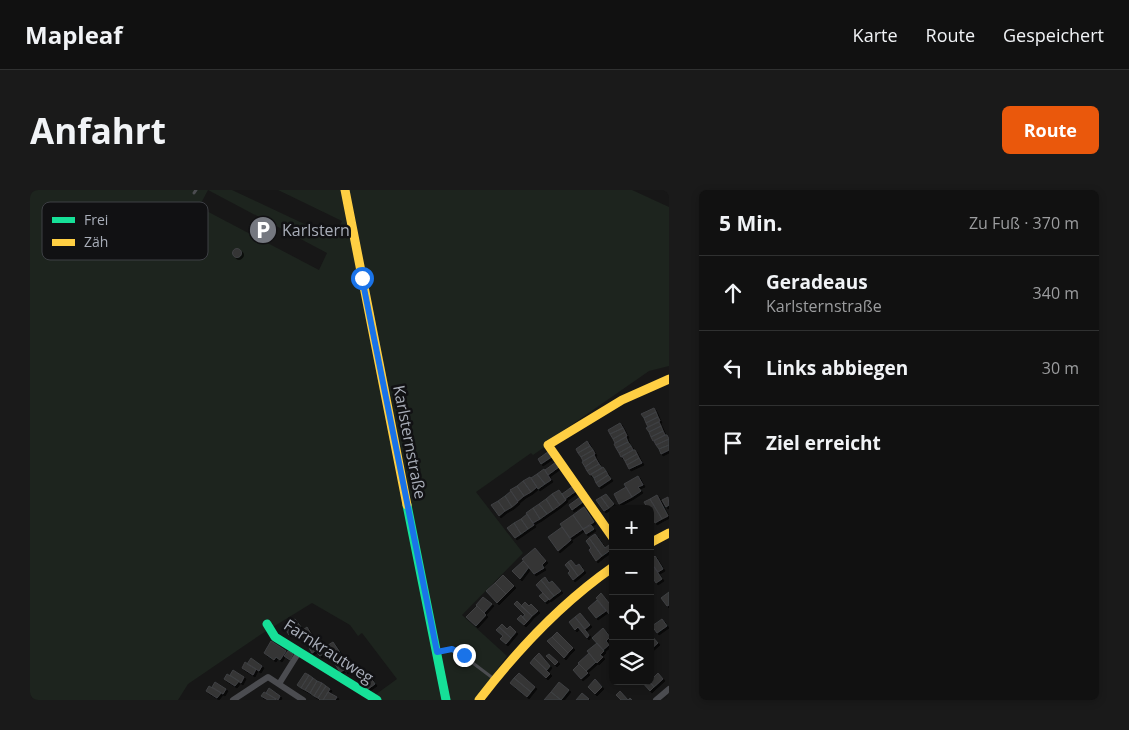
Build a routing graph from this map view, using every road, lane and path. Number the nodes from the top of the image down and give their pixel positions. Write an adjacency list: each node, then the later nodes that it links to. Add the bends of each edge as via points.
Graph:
1 (345, 190): 9 (street, Karlsternstraße)
2 (669, 379): 3 (street, via 616,403 548,445)
3 (609, 532)
4 (669, 533): 5 (street)
5 (654, 541)
6 (609, 571): 10 (street, via 553,615)
7 (266, 624): 8 (street, Farnkrautweg, via 275,636)
8 (300, 652): 11 (street); 15 (street, Farnkrautweg)
9 (437, 652): 10 (lane, via 457,651); 16 (street, Karlsternstraße)
10 (494, 680): 17 (street)
11 (279, 684): 13 (street, via 268,677); 14 (street)
12 (669, 689): 18 (street)
13 (233, 700)
14 (303, 700)
15 (377, 700)
16 (446, 700)
17 (479, 700)
18 (656, 700)

